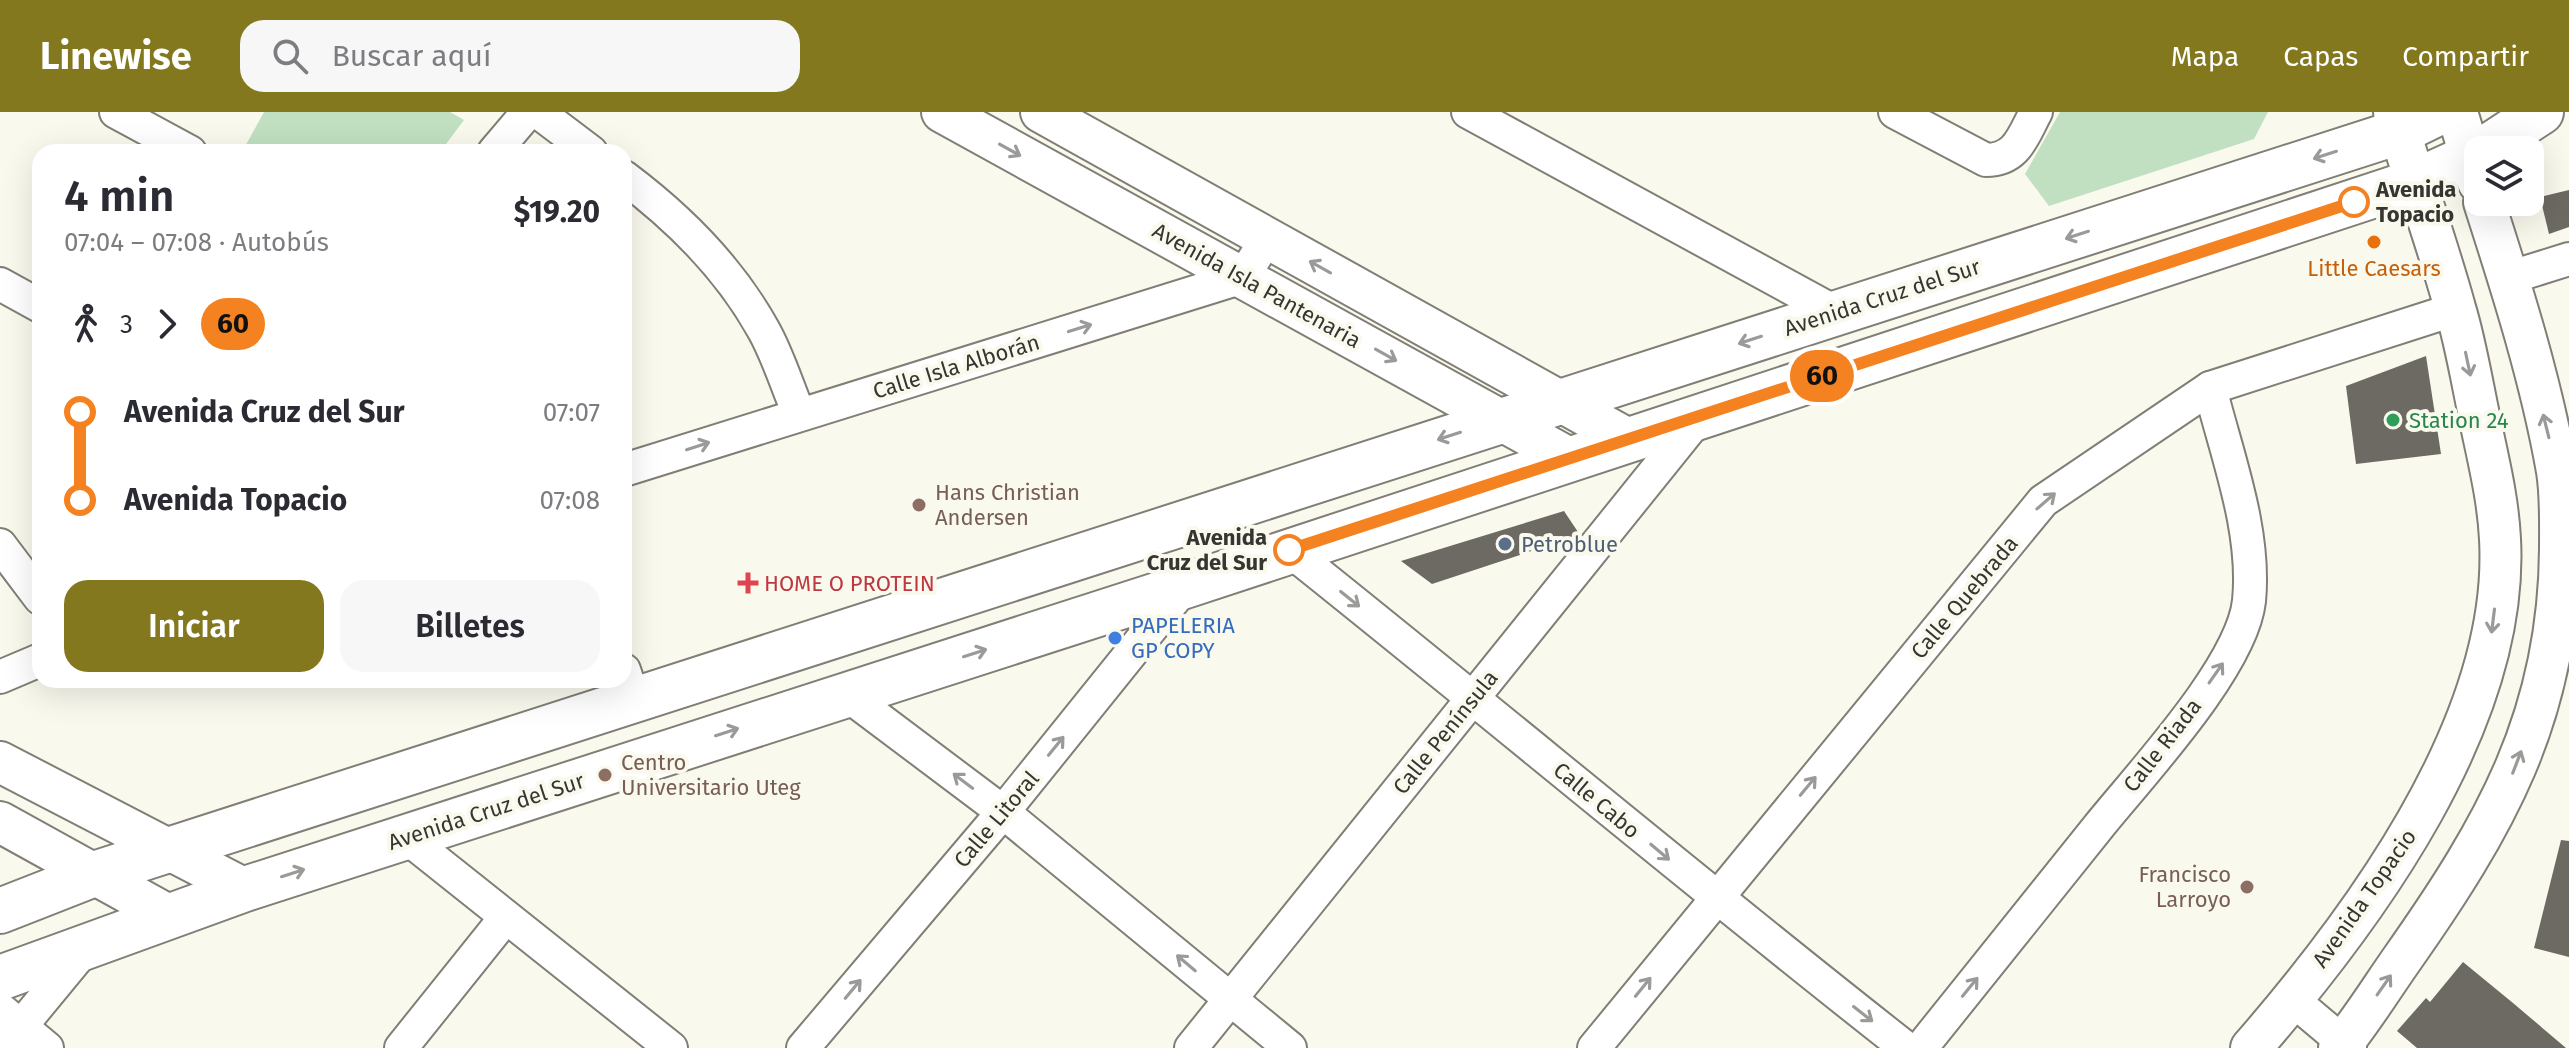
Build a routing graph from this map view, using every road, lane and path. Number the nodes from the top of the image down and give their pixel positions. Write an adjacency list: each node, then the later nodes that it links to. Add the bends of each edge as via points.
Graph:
1 (116, 112): 15 (street)
2 (528, 112): 16 (street)
3 (538, 112): 17 (street)
4 (942, 112): 24 (street, Avenida Isla Pantenaria, one-way to 24)
5 (1041, 112): 22 (street, Avenida Isla Pantenaria)
6 (1468, 112): 29 (street)
7 (1895, 112): 8 (street, via 1976,157 1999,160 2016,150)
8 (2036, 112)
9 (2440, 112): 12 (main road, Avenida Cruz del Sur)
10 (2457, 112): 13 (street)
11 (2541, 112): 14 (main road, Avenida Cruz del Sur)
12 (2396, 122): 19 (street, Avenida Topacio); 29 (main road, Avenida Cruz del Sur, one-way to 29)
13 (2467, 136)
14 (2510, 136)
15 (175, 144)
16 (501, 144)
17 (580, 144)
18 (2464, 165): 19 (main road, Avenida Cruz del Sur)
19 (2414, 182): 28 (street, Avenida Topacio); 33 (main road, Avenida Cruz del Sur)
20 (632, 183): 32 (street, via 718,260 764,330)
21 (2488, 216): 25 (street)
22 (1267, 238): 24 (street); 31 (street, Avenida Isla Pantenaria, one-way to 22)
23 (2569, 259): 25 (street)
24 (1243, 277): 32 (street, Calle Isla Alborán, one-way to 24); 34 (street, Avenida Isla Pantenaria, one-way to 34)
25 (2508, 278): 64 (street, one-way to 25, via 2458,881 2506,793 2554,647 2560,588 2557,473)
26 (0, 284): 27 (street)
27 (32, 302)
28 (2456, 309): 30 (street, Calle Quebrada); 62 (street, Avenida Topacio, one-way to 62, via 2495,489 2500,541 2491,640 2447,764 2406,843)
29 (1835, 312): 31 (main road, Avenida Cruz del Sur, one-way to 31)
30 (2210, 388): 55 (street, Calle Quebrada, one-way to 30, via 2043,501); 73 (street, Calle Riada, one-way to 30, via 2181,724 2241,630 2249,602 2248,542)
31 (1559, 401): 34 (main road, Avenida Cruz del Sur); 35 (street, Avenida Isla Pantenaria)
32 (799, 414): 37 (street, Calle Isla Alborán, one-way to 32)
33 (1700, 416): 35 (main road, Avenida Cruz del Sur); 47 (street, Calle Península)
34 (1502, 418): 36 (street, Avenida Isla Pantenaria); 44 (main road, Avenida Cruz del Sur, one-way to 44)
35 (1628, 439): 36 (main road, Avenida Cruz del Sur)
36 (1571, 459): 39 (main road, Avenida Cruz del Sur)
37 (632, 467)
38 (0, 545): 41 (street)
39 (1289, 550): 40 (main road, Avenida Cruz del Sur); 47 (street, Calle Cabo, one-way to 47)
40 (1185, 586): 46 (main road, Avenida Cruz del Sur, one-way to 40); 49 (street, Calle Litoral, one-way to 40)
41 (32, 587)
42 (32, 663): 43 (street)
43 (0, 677)
44 (632, 684)
45 (621, 688): 52 (main road, Avenida Cruz del Sur)
46 (846, 694): 49 (street, one-way to 46); 51 (main road, Avenida Cruz del Sur, one-way to 46)
47 (1473, 697): 55 (street, Calle Cabo, one-way to 55); 61 (street, Calle Península)
48 (0, 762): 52 (street)
49 (1003, 812): 61 (street, one-way to 49); 68 (street, Calle Litoral, one-way to 49)
50 (0, 822): 53 (street)
51 (406, 837): 54 (main road, Avenida Cruz del Sur, one-way to 51); 58 (street)
52 (170, 850): 53 (main road, Avenida Cruz del Sur); 54 (street)
53 (97, 873): 56 (main road, Avenida Cruz del Sur); 57 (street)
54 (245, 889): 57 (main road, Avenida Cruz del Sur)
55 (1715, 898): 71 (street, Calle Quebrada, one-way to 55); 72 (street, Calle Cabo, one-way to 72)
56 (0, 911)
57 (170, 916): 59 (main road, Avenida Cruz del Sur)
58 (506, 917): 66 (street); 67 (street)
59 (88, 945): 60 (main road, Avenida Cruz del Sur); 63 (street)
60 (0, 978)
61 (1230, 999): 69 (street, Calle Península); 70 (street)
62 (2293, 1000): 64 (street); 74 (street, Avenida Topacio)
63 (8, 1028): 65 (street)
64 (2344, 1046)
65 (47, 1048)
66 (401, 1048)
67 (671, 1048)
68 (803, 1048)
69 (1191, 1048)
70 (1290, 1048)
71 (1594, 1048)
72 (1906, 1048)
73 (1921, 1048)
74 (2251, 1048)

